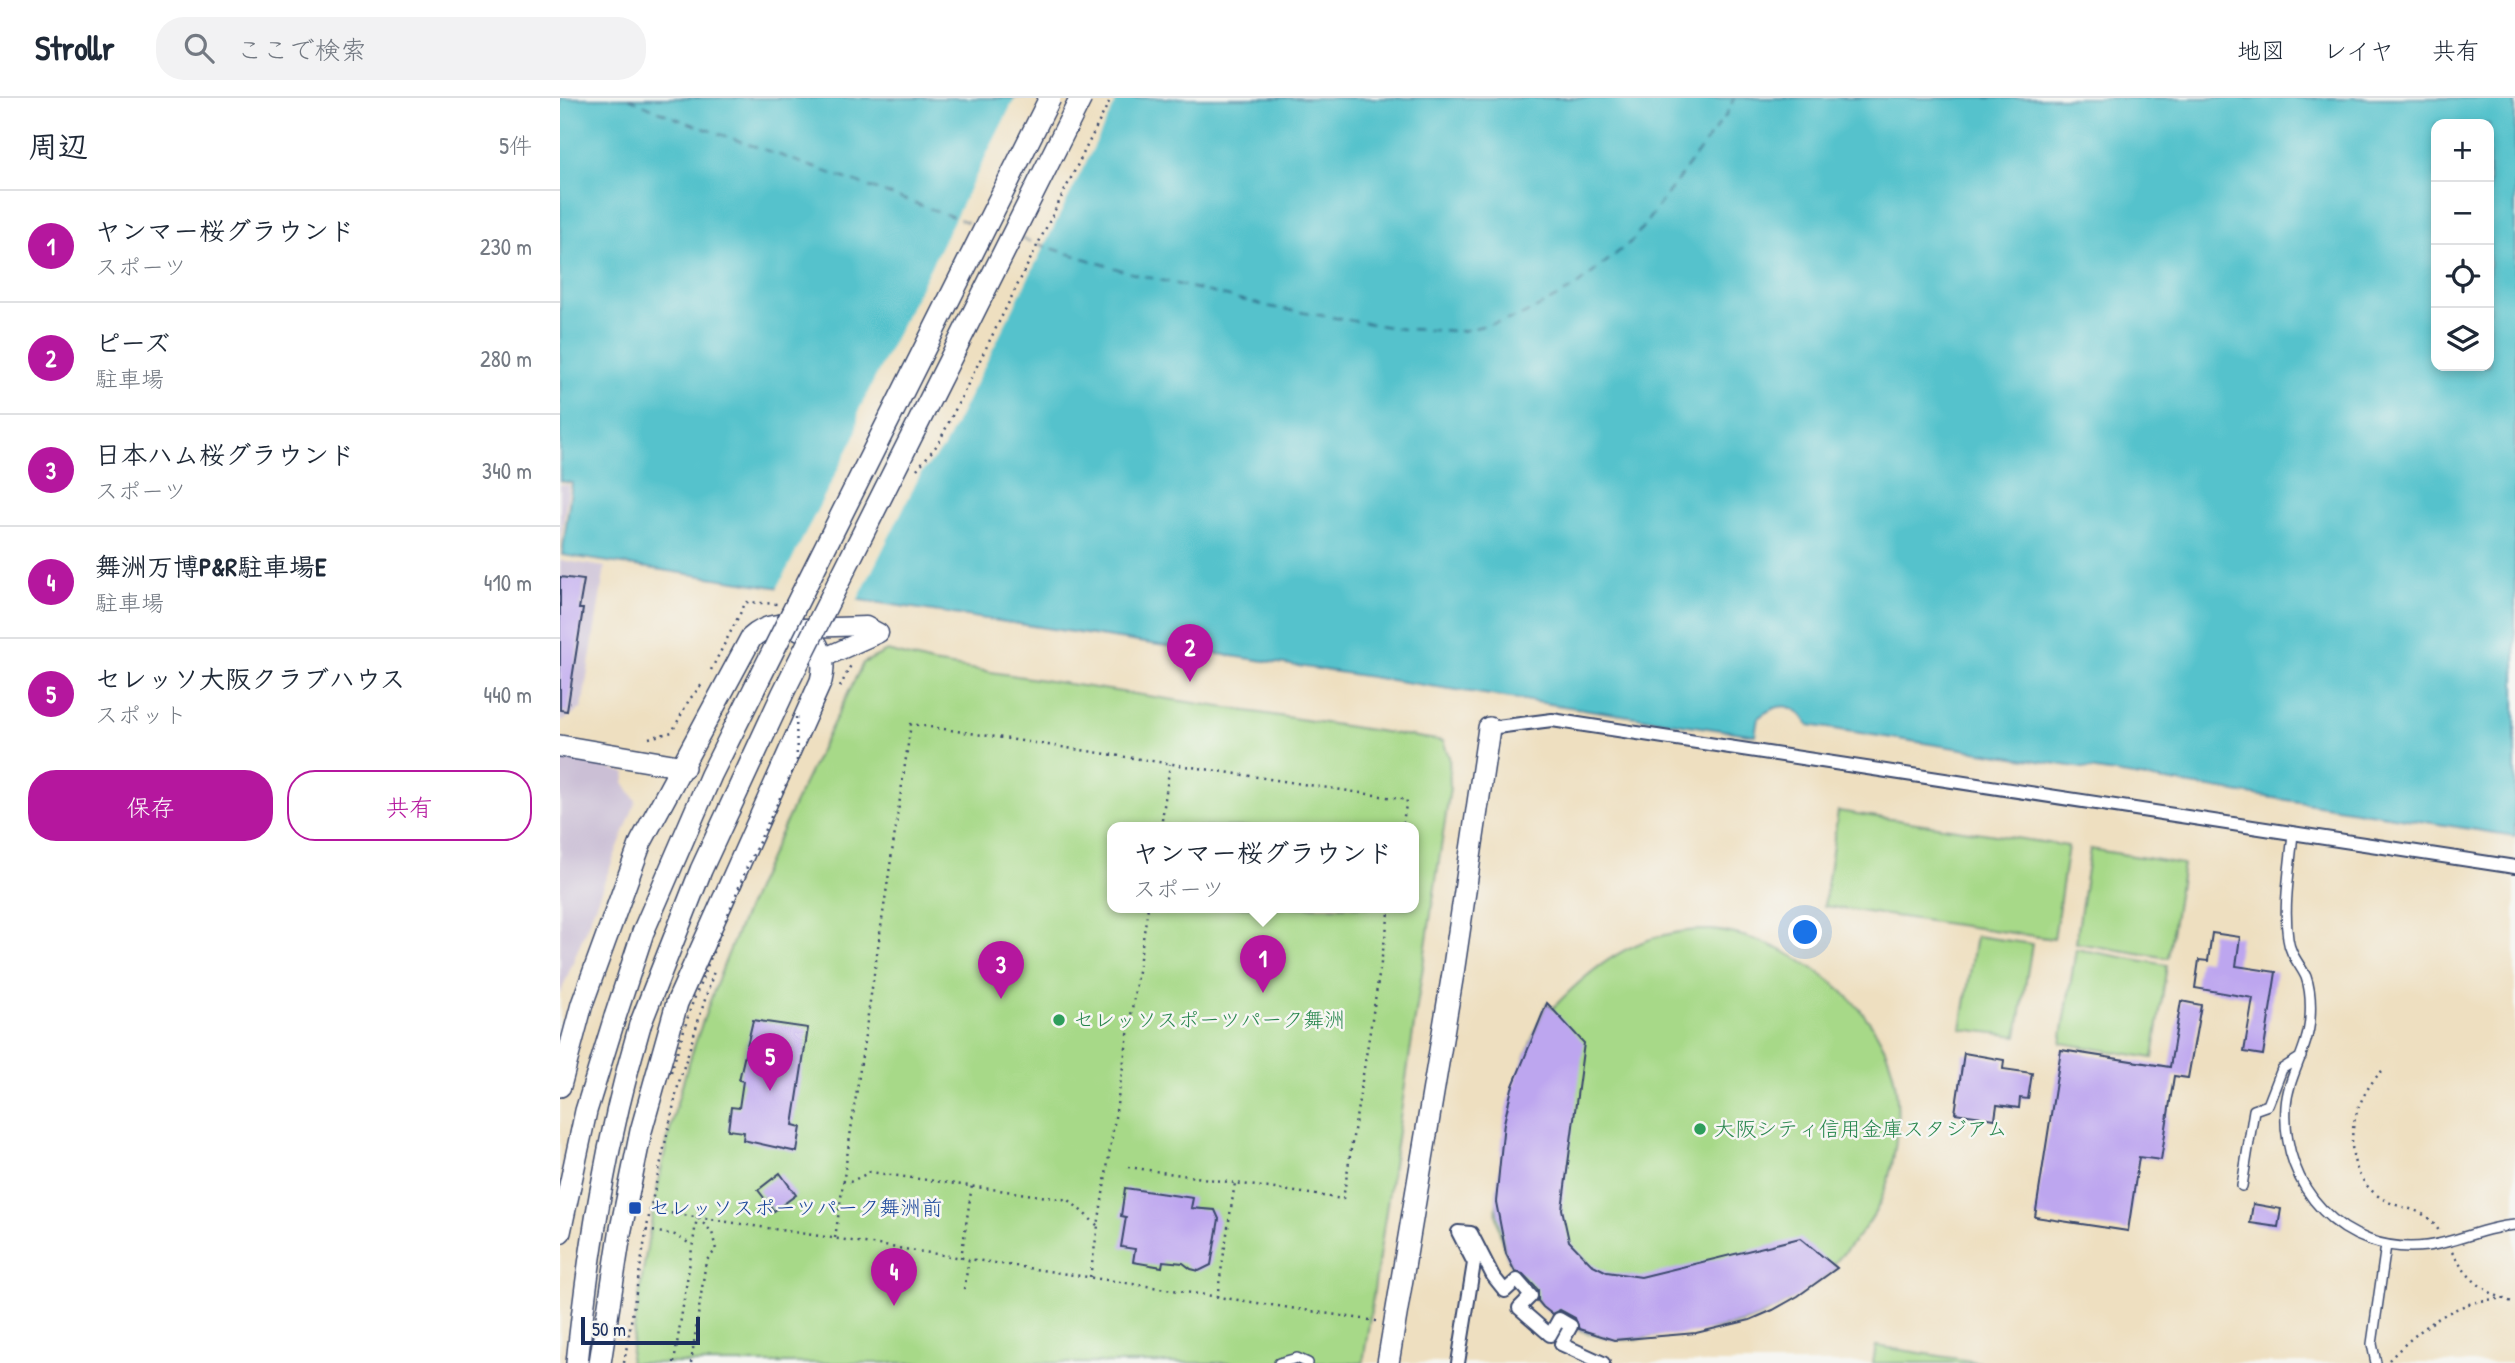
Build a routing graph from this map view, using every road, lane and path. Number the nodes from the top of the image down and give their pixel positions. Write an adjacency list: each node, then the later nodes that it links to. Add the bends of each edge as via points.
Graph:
1 (1050, 98): 33 (street, bridge, via 711,775 643,932 586,1111)
2 (1082, 98): 46 (street, bridge, via 783,693 701,870 640,1025 613,1120 588,1254)
3 (1111, 98): 4 (path, bridge, via 938,444)
4 (912, 478)
5 (801, 628): 6 (street, via 816,642); 6 (street, via 866,626 879,633); 11 (street, via 774,624 751,638)
6 (823, 658): 47 (street, via 821,681 677,1003 641,1131)
7 (797, 709): 21 (path, bridge, via 797,762 747,867 691,1007)
8 (1489, 728): 14 (street, via 1552,720); 45 (street)
9 (560, 746): 11 (street)
10 (1170, 764): 12 (path); 13 (path, via 1407,800); 24 (path, via 911,724)
11 (684, 767): 18 (street, via 641,842)
12 (1161, 822)
13 (1403, 822)
14 (2293, 833): 15 (street); 19 (lane, via 2288,940 2311,998)
15 (2515, 867)
16 (1147, 913): 31 (path)
17 (1389, 913): 25 (path, via 1343,1199)
18 (563, 1057): 22 (street)
19 (2301, 1057): 27 (lane, via 2283,1069 2264,1108 2254,1110); 37 (lane, via 2287,1102 2286,1130 2289,1155 2299,1179 2337,1225)
20 (2382, 1071): 35 (path, via 2365,1090 2354,1121 2358,1169 2388,1203 2429,1217)
21 (671, 1072)
22 (560, 1086)
23 (1128, 1167): 25 (path)
24 (844, 1181): 26 (path, via 870,1172); 34 (path)
25 (1235, 1183): 42 (path)
26 (972, 1185): 31 (path, via 1069,1200); 38 (path)
27 (2242, 1186)
28 (650, 1210): 29 (path)
29 (697, 1217): 34 (path); 36 (path); 49 (path, via 712,1232 716,1250 706,1261)
30 (2515, 1225): 35 (lane, via 2476,1231)
31 (1098, 1226): 40 (path)
32 (646, 1230): 36 (path, via 675,1235)
33 (560, 1232)
34 (835, 1238): 38 (path)
35 (2446, 1242): 37 (lane); 43 (path, via 2474,1282)
36 (692, 1245): 48 (path)
37 (2386, 1245): 55 (lane, via 2372,1344)
38 (961, 1258): 39 (path)
39 (969, 1259): 40 (path); 41 (path)
40 (1090, 1277): 42 (path)
41 (964, 1289)
42 (1217, 1297): 45 (path)
43 (2502, 1299): 44 (path); 56 (path, via 2484,1299 2444,1313)
44 (2515, 1303)
45 (1394, 1324): 52 (street)
46 (577, 1363)
47 (600, 1363)
48 (674, 1363)
49 (691, 1363)
50 (1279, 1363): 51 (lane, via 1297,1358)
51 (1308, 1363)
52 (1388, 1363)
53 (1458, 1363): 54 (street, via 1474,1263 1458,1232 1471,1233 1506,1291 1517,1280 1531,1296 1519,1308 1537,1325 1550,1335 1559,1319 1571,1326 1561,1343)
54 (1603, 1363)
55 (2376, 1363)
56 (2386, 1363)

